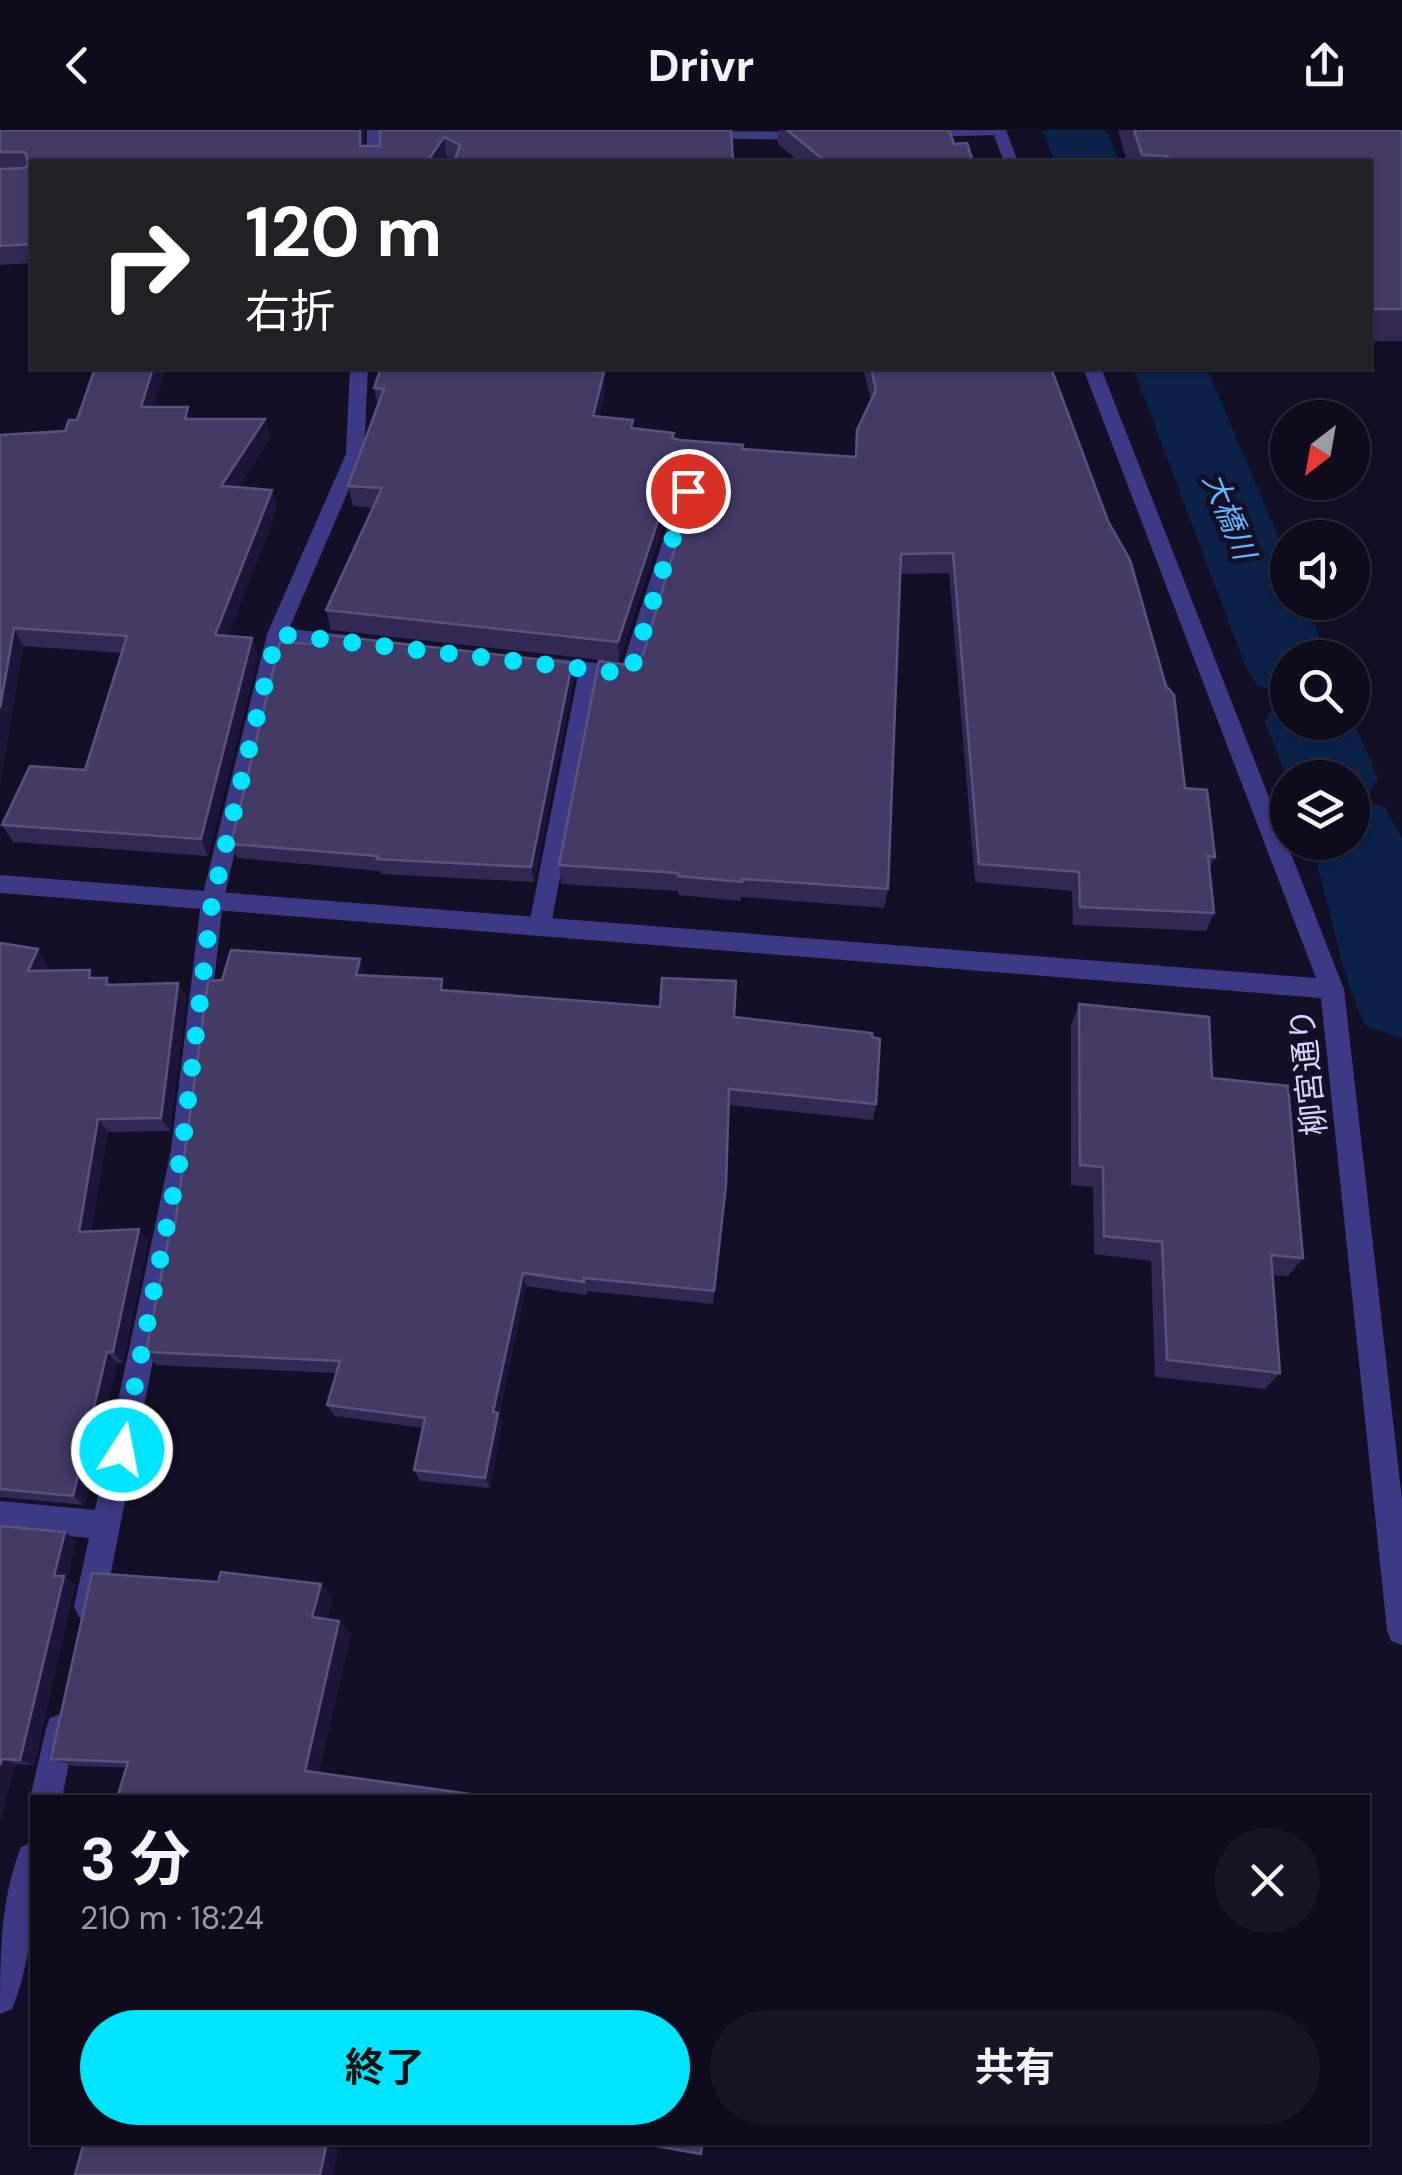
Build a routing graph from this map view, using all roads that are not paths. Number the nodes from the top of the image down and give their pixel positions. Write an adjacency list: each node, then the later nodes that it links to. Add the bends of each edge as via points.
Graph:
1 (374, 130): 6 (street)
2 (999, 131): 4 (street); 7 (street)
3 (688, 133): 5 (street)
4 (902, 134)
5 (823, 136)
6 (374, 160)
7 (1011, 160)
8 (359, 370): 11 (street, via 355,454)
9 (1093, 370): 18 (street, 柳宮通り)
10 (688, 491): 14 (street, via 630,674)
11 (277, 634): 12 (street); 16 (street)
12 (375, 645)
13 (512, 660): 14 (street)
14 (590, 669): 17 (street)
15 (0, 884): 16 (street)
16 (212, 902): 17 (street); 20 (street, via 182,1150)
17 (540, 926): 18 (street)
18 (1332, 989): 21 (street, 柳宮通り)
19 (0, 1515): 20 (street)
20 (107, 1525): 22 (street)
21 (1402, 1630)
22 (81, 1642)
23 (68, 1700): 24 (street)
24 (47, 1795)
25 (30, 1867): 26 (street)
26 (0, 1997)

